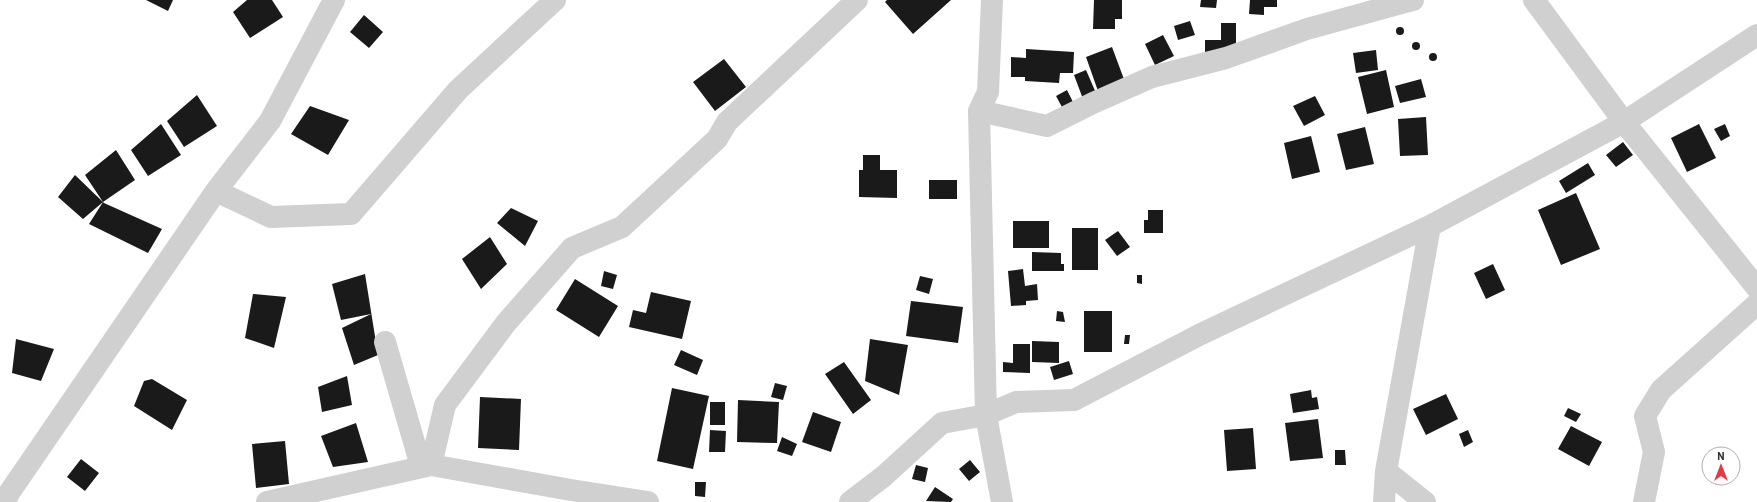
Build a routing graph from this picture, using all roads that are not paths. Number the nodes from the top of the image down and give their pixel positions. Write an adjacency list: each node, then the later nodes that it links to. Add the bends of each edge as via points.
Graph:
1 (334, 0): 10 (street, via 270,121)
2 (555, 0): 10 (street, via 458,90 352,214 271,217)
3 (857, 0): 16 (street, via 727,122 718,138 622,227 572,248 506,323 445,405)
4 (992, 0): 8 (street, via 988,92)
5 (1413, 0): 8 (street, via 1307,29 1226,58 1152,77 1047,126)
6 (1534, 0): 9 (street)
7 (1757, 35): 9 (street)
8 (980, 111): 15 (street)
9 (1624, 122): 11 (street); 12 (street)
10 (216, 191): 18 (street)
11 (1430, 226): 15 (street, via 1201,334 1074,400 1016,402); 17 (street)
12 (1757, 288)
13 (1757, 304): 25 (street, via 1660,390 1645,416 1654,452)
14 (385, 342): 16 (street)
15 (986, 415): 21 (street, via 942,424 884,476); 22 (street)
16 (426, 466): 19 (street); 20 (street)
17 (1386, 471): 23 (street); 24 (street)
18 (5, 502)
19 (267, 502)
20 (648, 502)
21 (850, 502)
22 (1002, 502)
23 (1384, 502)
24 (1425, 502)
25 (1644, 502)

